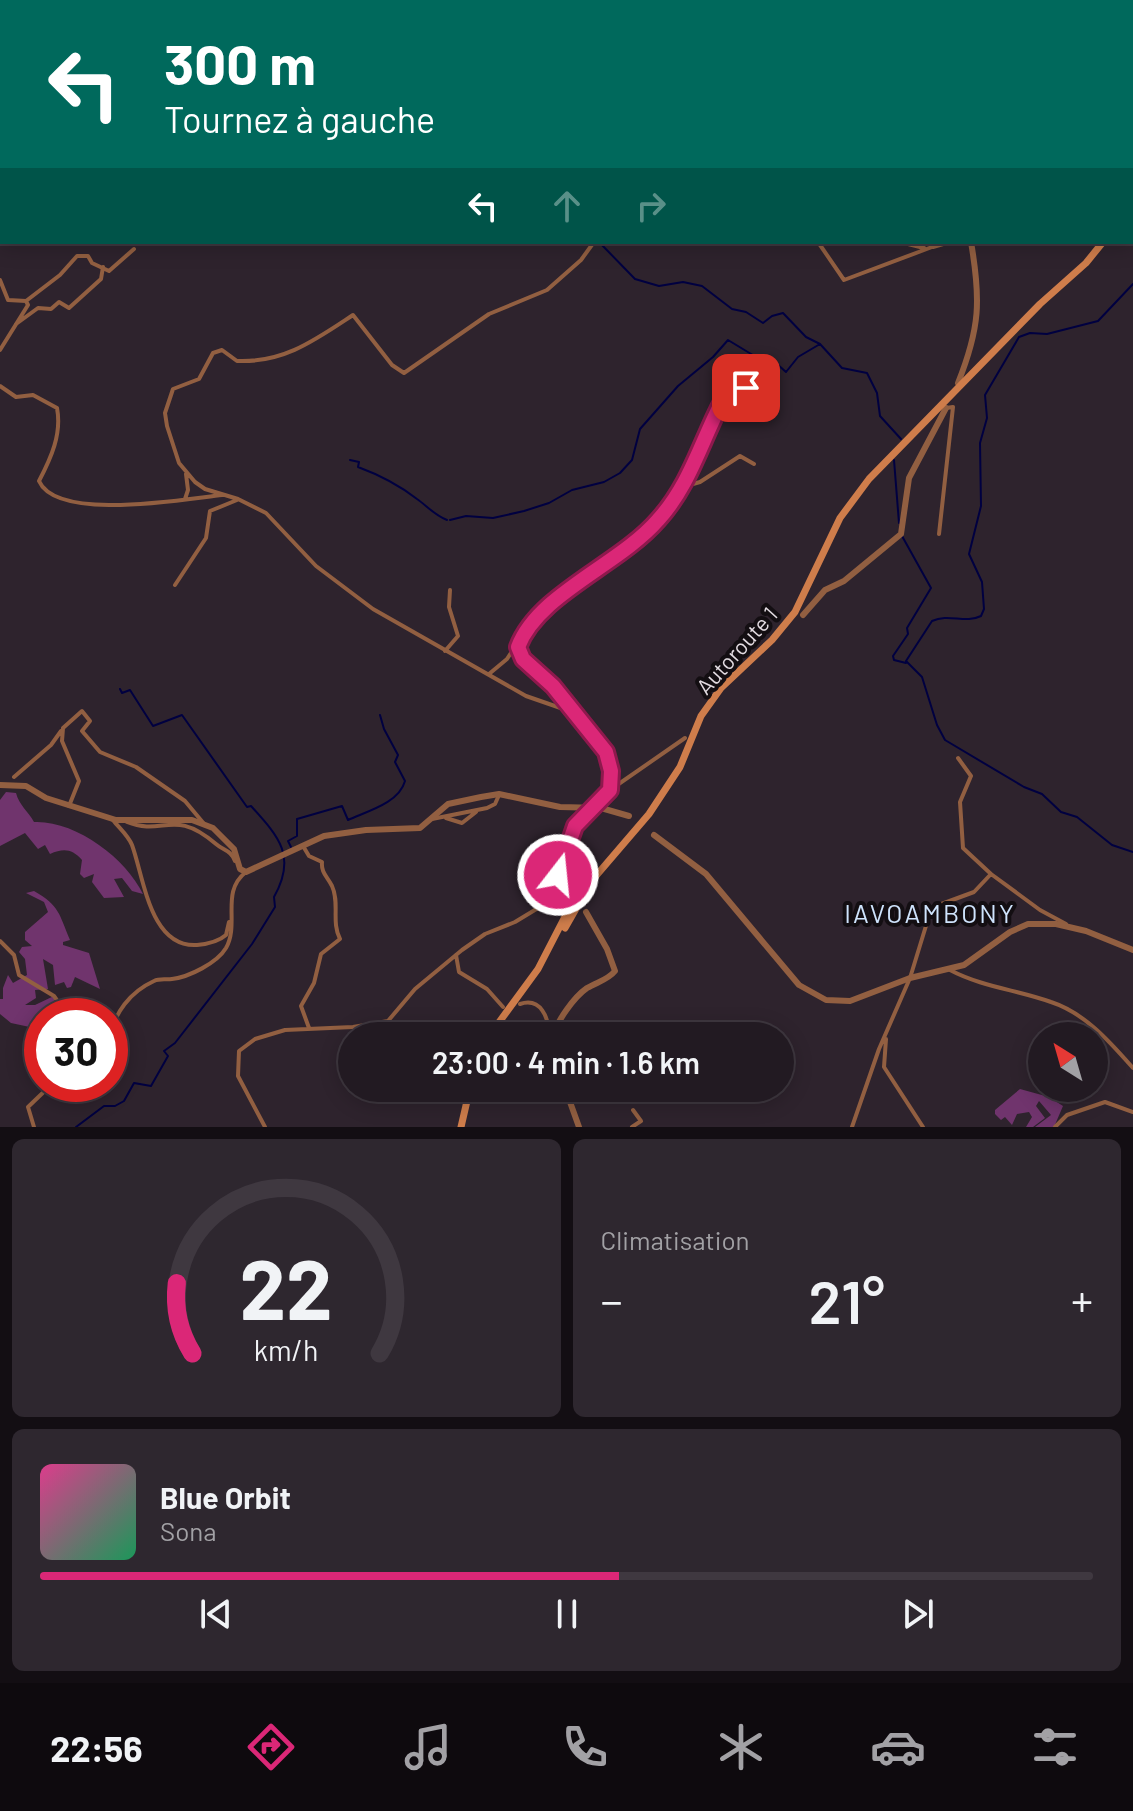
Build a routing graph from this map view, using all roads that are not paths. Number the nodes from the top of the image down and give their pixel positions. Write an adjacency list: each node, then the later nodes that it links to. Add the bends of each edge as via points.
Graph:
1 (592, 244): 21 (street, via 547,290 489,314 404,373 392,365 355,315 279,358 237,361 222,350 213,353 199,379 173,389 165,413)
2 (819, 244): 7 (street, via 844,280)
3 (906, 244): 7 (street)
4 (943, 244): 7 (street)
5 (971, 244): 14 (street, via 978,317)
6 (1103, 244): 66 (main road, Autoroute 1, via 869,479 840,518 795,612 721,688 701,716 680,767 649,814 571,905 538,969)
7 (932, 247)
8 (134, 249): 9 (street, via 109,271)
9 (103, 267): 11 (street, via 88,256 77,256); 12 (street, via 101,279 69,308 59,302 51,309 38,308)
10 (0, 280): 11 (street, via 8,300)
11 (26, 301): 12 (street)
12 (16, 324): 13 (street)
13 (0, 350)
14 (958, 383)
15 (0, 386): 17 (street)
16 (755, 388): 22 (street, via 736,387 725,396)
17 (7, 393): 18 (street); 24 (street, via 33,395 57,408 59,427 39,481 42,488 75,504 150,505)
18 (0, 398)
19 (946, 408): 26 (street, via 953,407); 29 (street, via 909,478 901,534 851,576 825,590)
20 (754, 464): 22 (street, via 740,456)
21 (186, 473): 23 (street, via 205,489); 24 (street)
22 (680, 492): 30 (street, via 632,547 547,606)
23 (224, 494): 24 (street); 25 (street)
24 (185, 499)
25 (238, 499): 27 (street, via 210,511 206,538); 31 (street, via 266,513 325,574)
26 (939, 534)
27 (175, 585)
28 (450, 590): 31 (street, via 458,636)
29 (803, 615)
30 (518, 647): 32 (street); 33 (street, via 523,659)
31 (445, 651): 32 (street)
32 (489, 674): 33 (street, via 526,696)
33 (575, 713): 39 (street, via 606,752)
34 (63, 728): 37 (street); 41 (street, via 62,741 79,781); 48 (street, via 82,711 90,721 82,731 100,752 136,767 185,801)
35 (685, 738): 39 (street)
36 (958, 758): 52 (street, via 971,776 960,802 963,848)
37 (14, 777)
38 (0, 785): 41 (street, via 26,786)
39 (610, 790): 42 (street)
40 (499, 794): 42 (street); 46 (street, via 448,804); 46 (street, via 495,804)
41 (69, 806): 45 (street)
42 (593, 808): 43 (street); 44 (street)
43 (629, 816)
44 (583, 818): 53 (street, via 571,852); 59 (street, via 569,837 548,902)
45 (113, 819): 47 (street); 54 (street, via 130,840 146,897 171,940 188,945 221,940)
46 (430, 820): 50 (street, via 420,828 357,830)
47 (125, 821): 48 (street, via 173,817); 51 (street, via 190,826 231,852)
48 (205, 825): 51 (street, via 234,849)
49 (654, 835): 61 (street, via 706,874 799,985 817,997 850,1001)
50 (303, 846): 51 (street); 69 (street, via 322,862 321,870 333,887 334,930 340,939 321,954 301,1006)
51 (243, 870): 54 (street)
52 (991, 874): 56 (street); 61 (street, via 974,892 936,906)
53 (576, 889)
54 (230, 912): 63 (street, via 231,931 221,953 198,969 152,982)
55 (586, 912): 68 (street, via 615,971 582,991)
56 (1071, 927): 58 (street); 60 (street, via 1028,924 972,961)
57 (0, 941): 62 (street, via 14,955 19,975)
58 (1133, 950)
59 (456, 955): 65 (street, via 459,972 487,989); 69 (street, via 415,989 388,1021)
60 (948, 969): 61 (street); 71 (street, via 1062,1006 1099,1031)
61 (910, 978): 70 (street)
62 (55, 998)
63 (128, 1001)
64 (520, 1004): 67 (street, via 540,1007)
65 (503, 1007)
66 (502, 1022)
67 (548, 1022)
68 (559, 1022)
69 (309, 1028): 78 (street, via 265,1035 239,1051 238,1076)
70 (886, 1036): 82 (street); 83 (street, via 884,1067)
71 (1133, 1068)
72 (33, 1102): 77 (street, via 28,1107)
73 (469, 1102): 79 (main road)
74 (570, 1102): 80 (street)
75 (633, 1110): 81 (street, via 641,1121)
76 (1133, 1112): 84 (street, via 1105,1102 1067,1115)
77 (34, 1127)
78 (265, 1127)
79 (464, 1127)
80 (579, 1127)
81 (632, 1127)
82 (852, 1127)
83 (923, 1127)
84 (1055, 1127)

